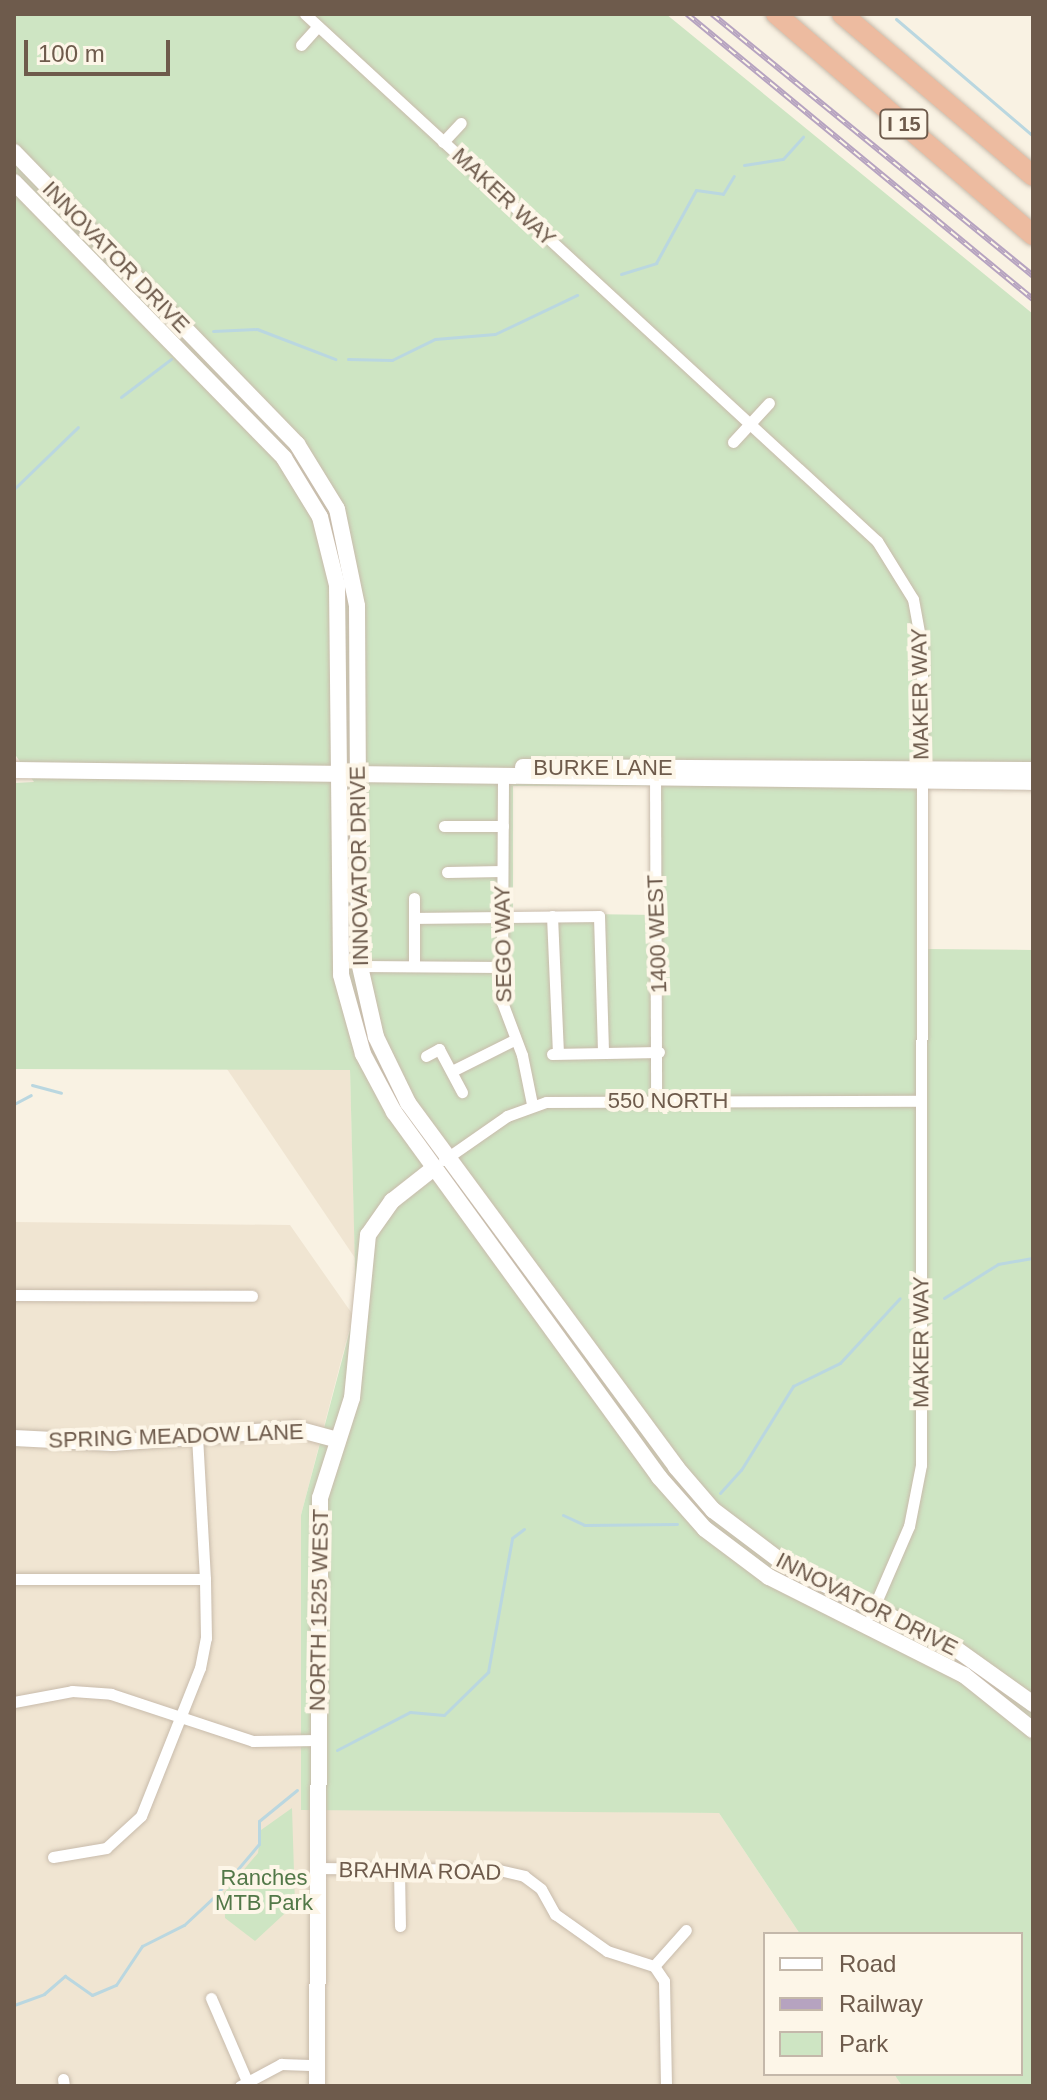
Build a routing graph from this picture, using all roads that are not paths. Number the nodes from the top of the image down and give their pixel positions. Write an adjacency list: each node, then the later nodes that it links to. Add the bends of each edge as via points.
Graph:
1 (305, 14): 4 (street, MAKER WAY)
2 (776, 14): 11 (highway, I 15)
3 (842, 14): 9 (highway, I 15)
4 (318, 26): 5 (street); 7 (street, MAKER WAY)
5 (301, 45)
6 (461, 123): 7 (street)
7 (443, 142): 13 (street, MAKER WAY)
8 (14, 152): 18 (main road, INNOVATOR DRIVE, via 297,444 322,479 344,529 354,580)
9 (1033, 176)
10 (14, 182): 17 (main road, INNOVATOR DRIVE, via 284,458 308,491 329,542 337,585)
11 (1033, 235)
12 (769, 403): 13 (street)
13 (749, 424): 14 (street); 20 (street, MAKER WAY, via 877,541 909,587 921,636)
14 (733, 442)
15 (14, 770): 17 (main road, BURKE LANE)
16 (1033, 770): 20 (main road, BURKE LANE)
17 (338, 771): 18 (main road, BURKE LANE); 43 (main road, INNOVATOR DRIVE, via 338,942 348,1007 378,1085)
18 (357, 772): 19 (main road, BURKE LANE); 21 (main road, BURKE LANE); 31 (main road, INNOVATOR DRIVE)
19 (655, 774): 20 (main road, BURKE LANE); 21 (main road, BURKE LANE); 36 (street, 1400 WEST)
20 (922, 776): 22 (main road, BURKE LANE); 41 (street, MAKER WAY)
21 (503, 778): 24 (street, SEGO WAY)
22 (1033, 782)
23 (444, 826): 24 (street)
24 (503, 826): 25 (street, SEGO WAY)
25 (502, 871): 26 (street); 29 (street, SEGO WAY)
26 (447, 872)
27 (414, 898): 30 (street)
28 (552, 916): 29 (street); 35 (street, via 599,916); 35 (street, via 555,1053)
29 (502, 917): 30 (street); 33 (street, SEGO WAY)
30 (414, 918): 32 (street)
31 (359, 966): 32 (street); 43 (main road, INNOVATOR DRIVE, via 370,1018 388,1065)
32 (414, 966): 33 (street)
33 (503, 967): 34 (street, SEGO WAY, via 502,1002)
34 (514, 1040): 38 (street); 42 (street, SEGO WAY)
35 (603, 1050): 36 (street)
36 (659, 1052): 40 (street, 1400 WEST)
37 (426, 1056): 38 (street, via 439,1049)
38 (452, 1071): 39 (street)
39 (462, 1092)
40 (656, 1101): 41 (street, 550 NORTH); 42 (street, 550 NORTH)
41 (921, 1101): 51 (street, MAKER WAY, via 919,1482 909,1526)
42 (532, 1104): 43 (street, 550 NORTH)
43 (441, 1163): 48 (main road, NORTH 1525 WEST, via 385,1208 368,1235 352,1398); 51 (main road, INNOVATOR DRIVE, via 700,1496 770,1555); 52 (main road, INNOVATOR DRIVE, via 693,1517 753,1567)
44 (14, 1295): 45 (street)
45 (252, 1296)
46 (197, 1437): 47 (main road, SPRING MEADOW LANE, via 113,1443); 48 (main road, SPRING MEADOW LANE, via 297,1429); 50 (street)
47 (14, 1438)
48 (338, 1440): 57 (main road, NORTH 1525 WEST, via 319,1509)
49 (14, 1579): 50 (street)
50 (205, 1579): 55 (street, via 204,1654)
51 (873, 1609): 52 (street, MAKER WAY); 54 (main road, INNOVATOR DRIVE, via 974,1659)
52 (866, 1626): 56 (main road, INNOVATOR DRIVE, via 964,1675)
53 (14, 1702): 55 (street, via 85,1692 143,1701)
54 (1033, 1704)
55 (181, 1716): 57 (street, via 253,1741); 58 (street, via 141,1816 106,1848)
56 (1033, 1730)
57 (317, 1740): 59 (main road, NORTH 1525 WEST)
58 (53, 1857)
59 (317, 1868): 60 (street, BRAHMA ROAD); 65 (main road, NORTH 1525 WEST)
60 (399, 1870): 61 (street); 63 (street, BRAHMA ROAD, via 499,1870 524,1876 541,1889 555,1914 607,1951)
61 (400, 1926)
62 (686, 1930): 63 (street)
63 (654, 1966): 68 (street, via 668,2001)
64 (211, 1998): 66 (street)
65 (317, 2065): 66 (street, via 281,2064); 67 (main road, NORTH 1525 WEST)
66 (243, 2083)
67 (317, 2086)
68 (666, 2086)

